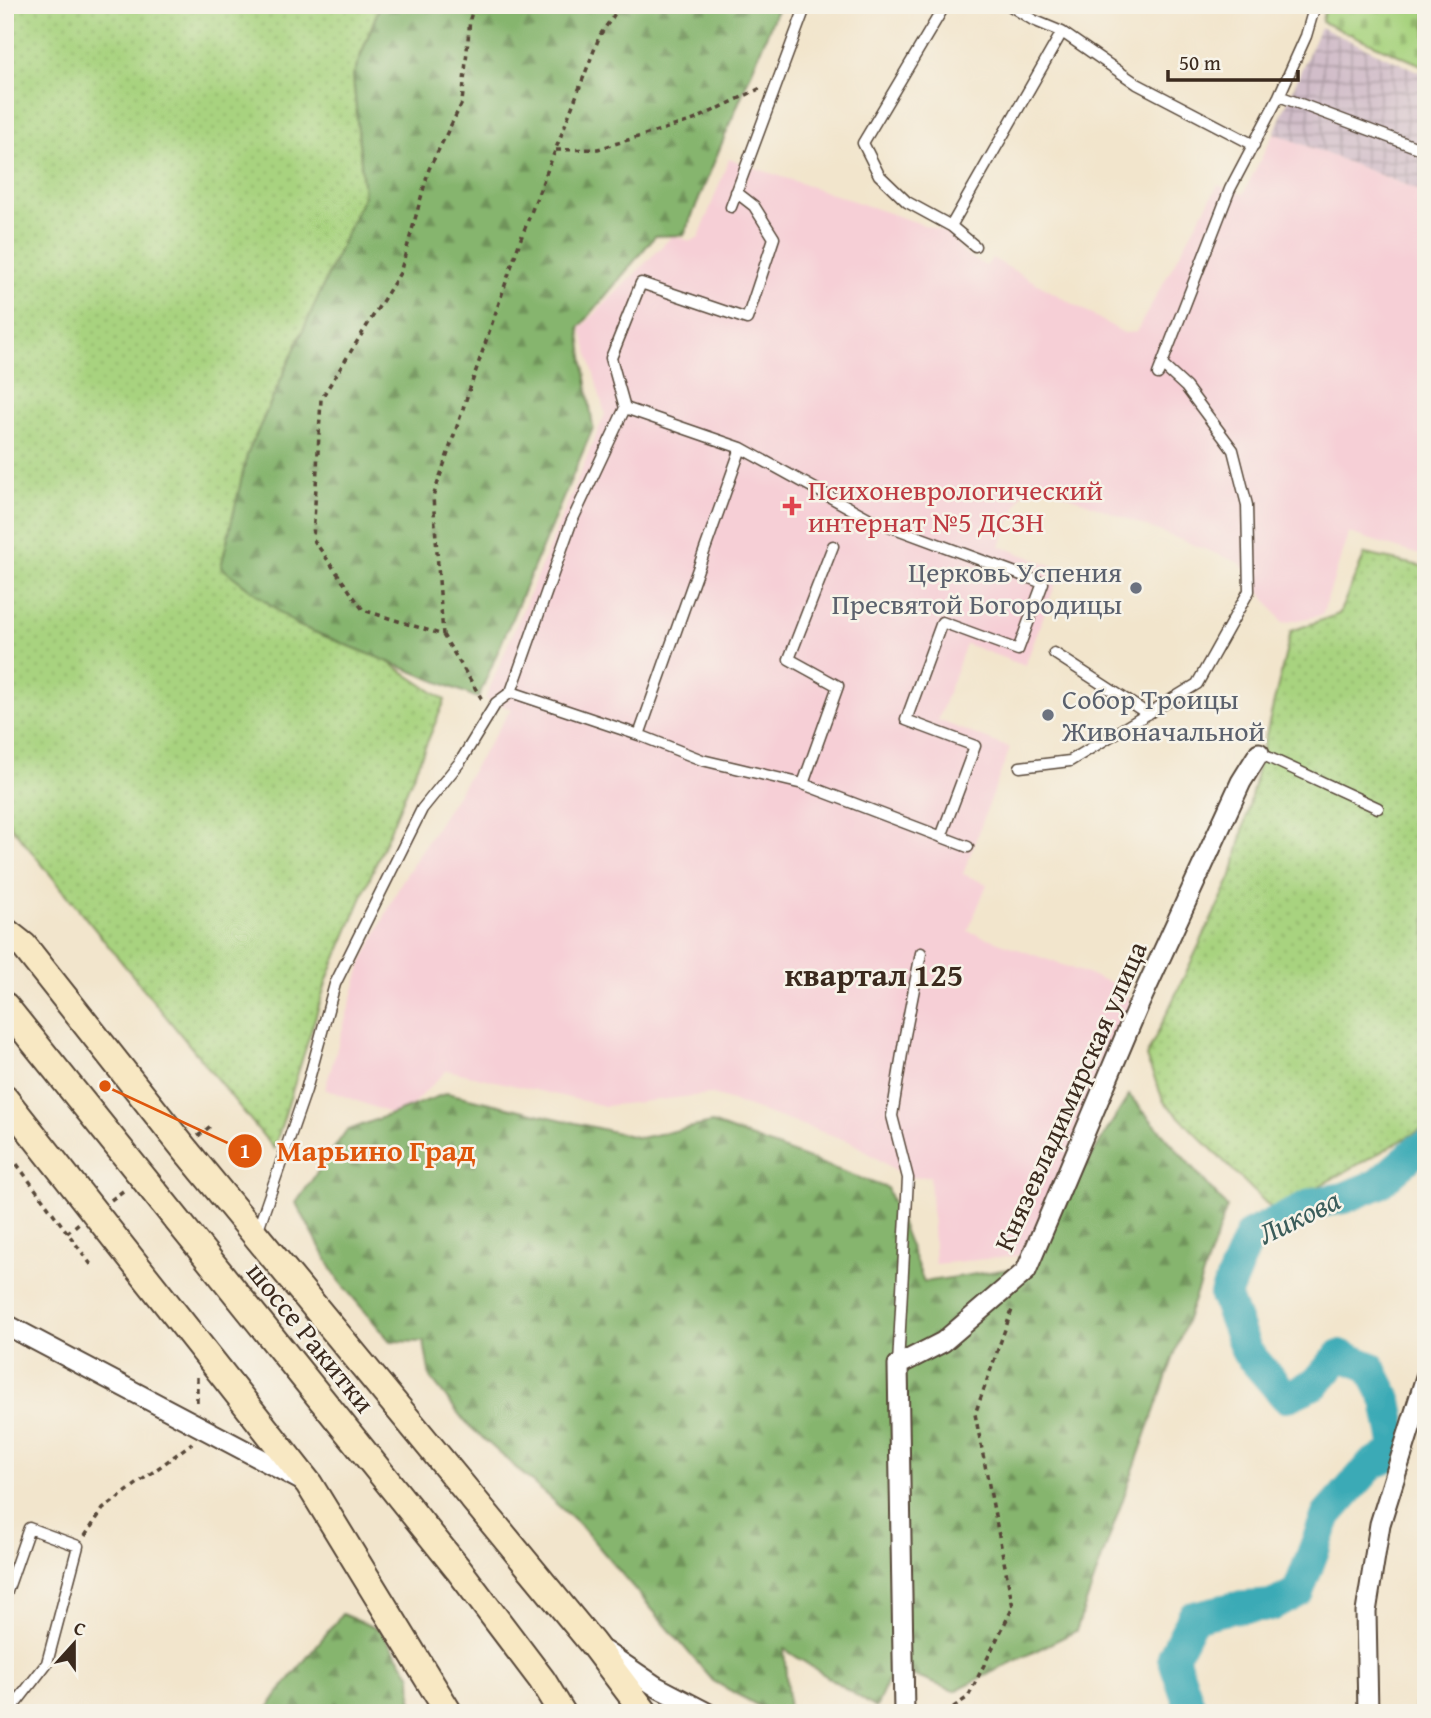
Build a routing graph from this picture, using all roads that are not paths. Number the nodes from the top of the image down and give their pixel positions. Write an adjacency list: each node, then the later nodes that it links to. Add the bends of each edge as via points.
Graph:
1 (806, 5): 9 (lane)
2 (945, 5): 11 (lane, via 863,143 878,175 907,202)
3 (1009, 5): 5 (lane)
4 (1315, 5): 6 (lane)
5 (1062, 32): 7 (lane, via 1136,84); 11 (lane)
6 (1279, 96): 7 (lane); 8 (lane)
7 (1254, 145): 18 (lane, via 1230,189 1160,370 1186,387 1233,450 1247,505 1249,591 1197,684)
8 (1426, 152)
9 (736, 192): 10 (lane); 13 (lane, via 754,206 774,237 747,318 640,283 611,358)
10 (731, 207)
11 (951, 226): 12 (lane)
12 (975, 246)
13 (625, 408): 14 (lane); 17 (lane, via 571,523)
14 (741, 448): 19 (lane); 24 (lane, via 870,519 1043,583 1018,650 942,622 906,720 975,746)
15 (833, 546): 22 (lane, via 789,659 838,686)
16 (1054, 653): 18 (lane)
17 (511, 692): 19 (lane); 30 (lane, via 496,704 460,762 422,810 334,985 306,1090)
18 (1148, 713): 21 (lane, via 1070,761)
19 (639, 735): 22 (lane, via 702,760)
20 (1259, 753): 23 (lane); 32 (street, Князевладимирская улица, via 1241,782 1139,1004 1026,1271 943,1342)
21 (1020, 767)
22 (803, 785): 24 (lane)
23 (1378, 808)
24 (941, 836): 25 (lane)
25 (968, 847)
26 (5, 931): 30 (street, via 24,946)
27 (921, 953): 32 (lane, via 892,1116 908,1178)
28 (5, 1006): 41 (street, шоссе Ракитки, via 458,1569)
29 (5, 1099): 34 (street)
30 (256, 1235): 36 (street)
31 (5, 1324): 34 (street)
32 (898, 1365): 44 (street)
33 (1426, 1377): 45 (street, via 1380,1524 1366,1612)
34 (309, 1484): 40 (street)
35 (5, 1597): 38 (lane, via 29,1528 78,1546 47,1663)
36 (592, 1643): 42 (street); 43 (street, via 657,1687)
37 (5, 1699): 38 (lane)
38 (16, 1703): 39 (lane)
39 (10, 1713)
40 (449, 1713)
41 (562, 1713)
42 (645, 1713)
43 (707, 1713)
44 (904, 1713)
45 (1368, 1713)

